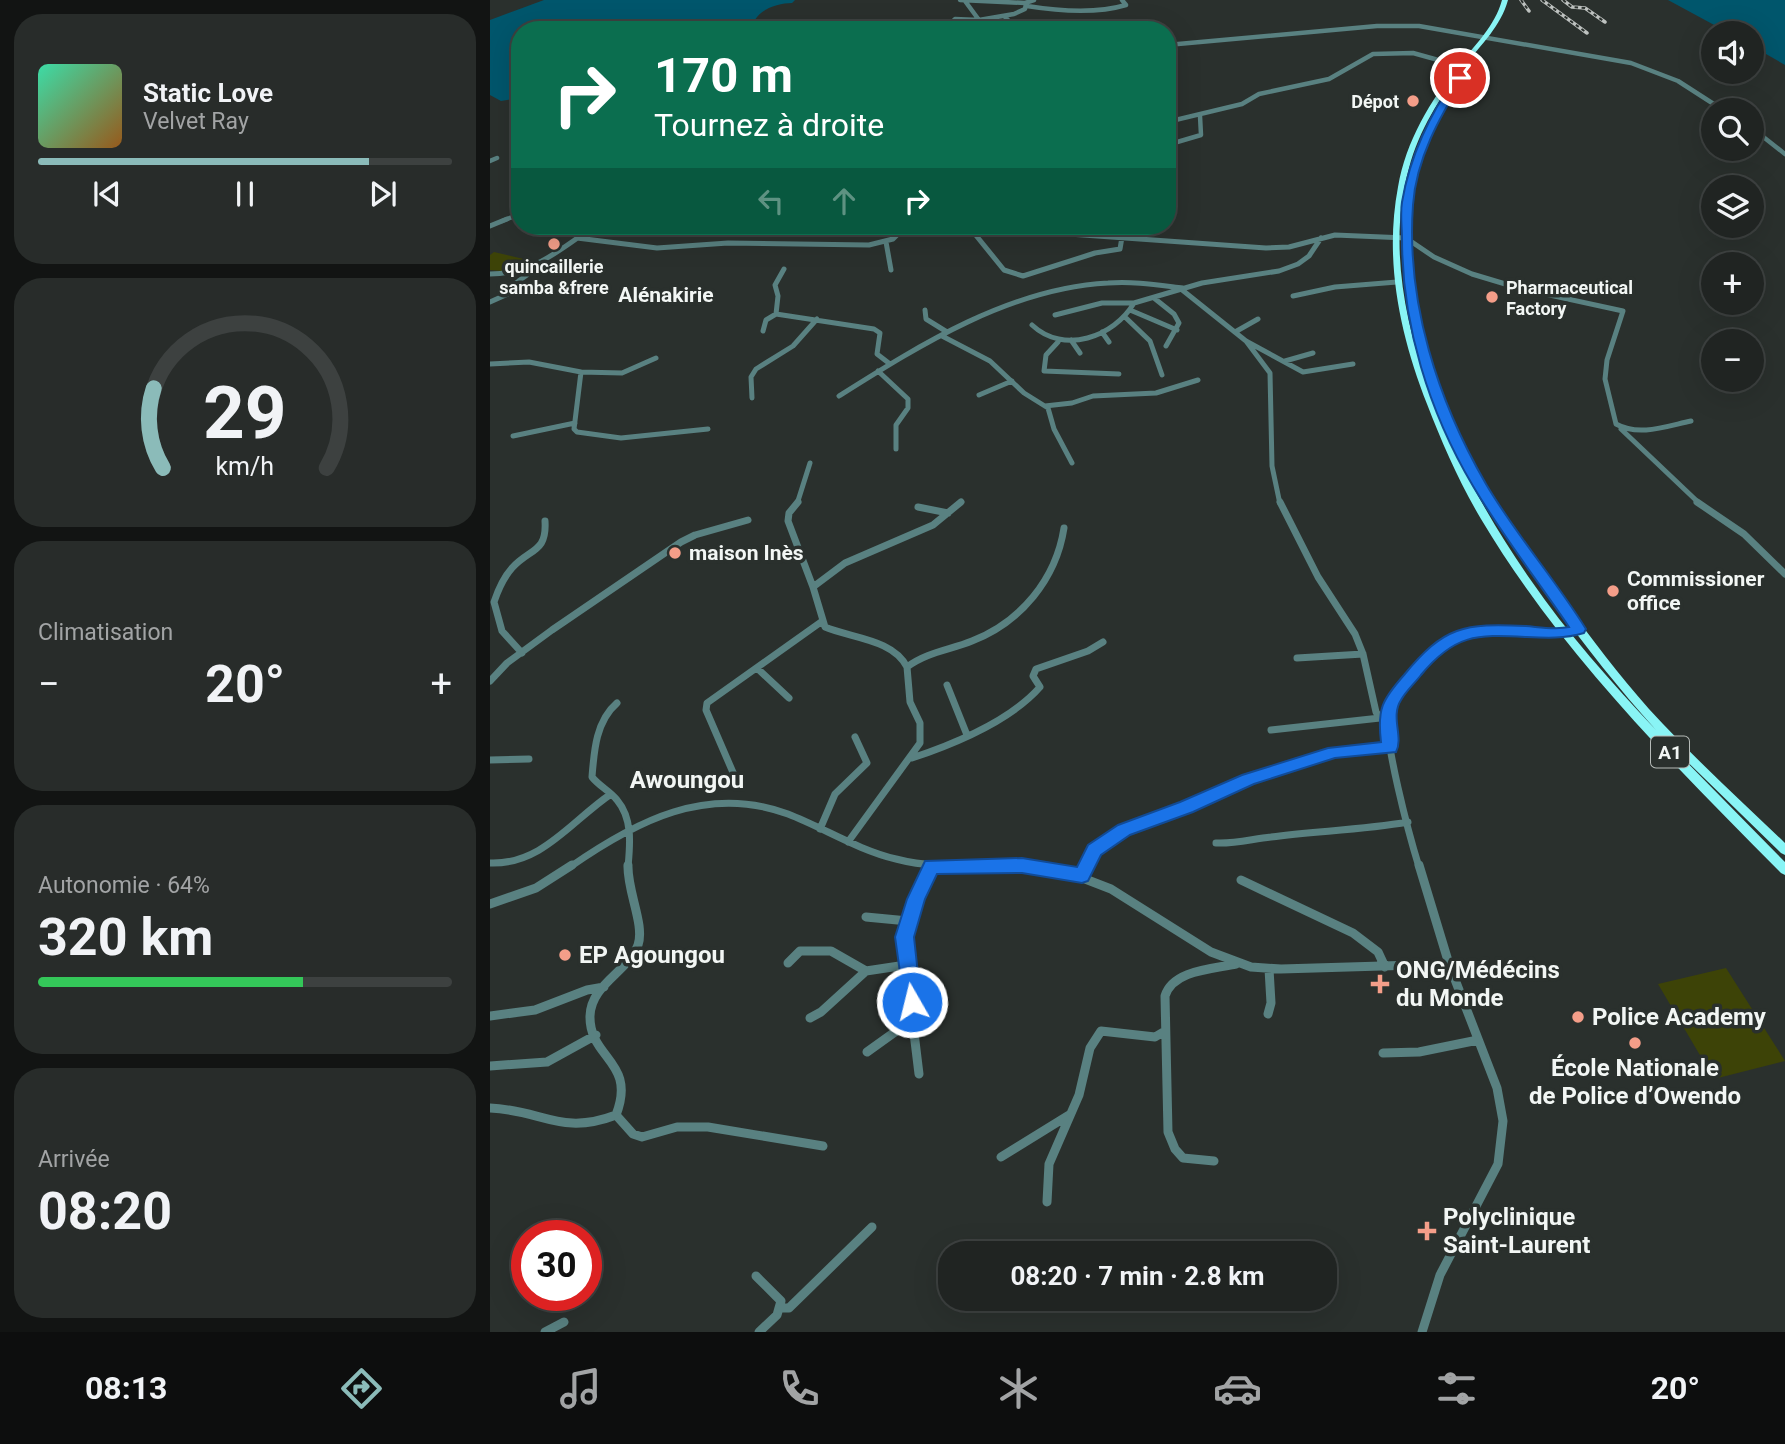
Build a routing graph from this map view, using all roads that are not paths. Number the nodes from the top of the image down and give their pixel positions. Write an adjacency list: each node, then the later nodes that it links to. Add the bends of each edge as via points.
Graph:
1 (1034, 0): 5 (street)
2 (1122, 0): 5 (street, via 1126,5 1113,9)
3 (1508, 0): 10 (highway, A1)
4 (963, 1): 5 (street); 7 (street)
5 (1026, 5): 6 (street, via 1021,12)
6 (1004, 16): 7 (street); 9 (street)
7 (979, 20): 8 (street)
8 (954, 21)
9 (1009, 21)
10 (1487, 37): 11 (street, via 1391,25); 12 (highway, A1); 15 (street, via 1643,67)
11 (1176, 44)
12 (1464, 67): 14 (highway, A1); 16 (street, via 1413,53 1373,54 1334,77 1255,95 1242,104); 30 (highway, A1, via 1435,102 1411,148)
13 (1485, 71): 14 (highway)
14 (1460, 78): 33 (highway, A1, via 1435,117 1418,157 1407,203)
15 (1704, 98)
16 (1200, 116): 17 (street); 19 (street, via 1201,135)
17 (1176, 119)
18 (1764, 137): 20 (street)
19 (1176, 142)
20 (1785, 154)
21 (496, 158): 22 (street)
22 (490, 161)
23 (511, 218): 24 (street)
24 (490, 226)
25 (581, 235): 31 (street)
26 (898, 235): 34 (street)
27 (971, 235): 29 (street, via 1004,270 1023,276 1091,254 1120,250)
28 (1090, 235): 29 (street)
29 (1122, 237): 32 (street, via 1266,248)
30 (1394, 237): 32 (street); 33 (street); 39 (highway, A1)
31 (577, 238): 34 (street, via 657,248 727,243 845,243 856,247); 37 (street)
32 (1322, 238): 40 (street, via 1309,256 1279,271)
33 (1406, 238): 81 (street, via 1472,274 1623,311 1605,379); 96 (highway, A1, via 1414,319 1449,424 1493,507)
34 (886, 242): 36 (street)
35 (784, 269): 46 (street, via 775,285)
36 (891, 270)
37 (527, 271): 38 (street); 43 (street, via 510,287 512,292)
38 (490, 274)
39 (1397, 282): 41 (street); 97 (highway, A1, via 1410,345 1445,444 1493,530)
40 (1182, 289): 42 (street); 55 (street); 56 (street, via 1145,283 1088,284 1003,306)
41 (1293, 296)
42 (1154, 298): 44 (street); 52 (street, via 1177,319)
43 (490, 302)
44 (1132, 306): 47 (street, via 1102,303); 48 (street); 52 (street)
45 (925, 310): 56 (street, via 926,319)
46 (776, 314): 49 (street); 53 (street, via 764,323)
47 (1055, 316)
48 (1125, 317): 54 (street); 72 (street, via 1150,341)
49 (817, 319): 67 (street, via 874,329 880,333 877,354); 77 (street, via 793,346 756,369 751,377)
50 (1258, 319): 55 (street)
51 (1032, 325): 58 (street)
52 (1177, 330): 61 (street)
53 (763, 331)
54 (1102, 332): 57 (street); 60 (street)
55 (1235, 332): 59 (street)
56 (944, 334): 67 (street); 73 (street)
57 (1071, 340): 58 (street); 62 (street)
58 (1059, 341): 71 (street, via 1044,358 1044,371)
59 (1246, 341): 65 (street); 100 (street, via 1270,373 1272,466 1281,508 1318,577 1348,620)
60 (1109, 342)
61 (1166, 346)
62 (1080, 353)
63 (1313, 353): 65 (street)
64 (656, 358): 70 (street, via 622,373)
65 (1286, 361): 68 (street, via 1306,373)
66 (490, 364): 70 (street, via 529,362)
67 (890, 364): 69 (street)
68 (1353, 364)
69 (878, 371): 76 (street); 84 (street, via 908,399 908,408 896,425)
70 (581, 372): 80 (street)
71 (1119, 374)
72 (1162, 375)
73 (1012, 380): 75 (street); 78 (street)
74 (1198, 380): 78 (street, via 1156,393 1093,396)
75 (979, 395)
76 (839, 396)
77 (752, 398)
78 (1045, 406): 86 (street)
79 (1691, 421): 81 (street, via 1636,431)
80 (575, 423): 82 (street, via 577,432 621,438); 83 (street)
81 (1616, 424): 93 (street, via 1696,501 1744,534)
82 (708, 429)
83 (513, 436)
84 (896, 449)
85 (810, 463): 94 (street, via 800,500 788,521)
86 (1072, 463)
87 (961, 502): 89 (street)
88 (918, 507): 89 (street)
89 (948, 513): 94 (street, via 912,536 845,563)
90 (545, 520): 99 (street, via 547,529 539,549 512,568 494,602 502,631)
91 (748, 520): 99 (street, via 690,537)
92 (1064, 528): 102 (street, via 1054,568 1024,610 975,640)
93 (1785, 574)
94 (813, 587): 95 (street)
95 (821, 622): 102 (street, via 832,631 892,649 904,657); 103 (street)
96 (1578, 629): 97 (street); 123 (highway, A1, via 1676,745)
97 (1563, 631): 108 (street, via 1475,630 1447,640 1399,689); 126 (highway, A1, via 1632,712)
98 (1103, 642): 110 (street, via 1036,669 1033,676 1041,685 1026,703)
99 (522, 653): 104 (street)
100 (1363, 654): 101 (street); 108 (street, via 1376,712)
101 (1297, 658)
102 (907, 667): 113 (street, via 909,702 920,723 920,743)
103 (758, 669): 106 (street); 116 (street, via 706,707)
104 (490, 681)
105 (947, 685): 110 (street)
106 (789, 698)
107 (617, 703): 117 (street, via 607,712 592,777)
108 (1384, 718): 109 (street); 112 (street)
109 (1271, 730)
110 (967, 735): 113 (street)
111 (855, 737): 119 (street, via 867,763 835,793)
112 (1390, 748): 118 (street); 127 (street, via 1322,756 1124,830 1095,850)
113 (911, 758): 121 (street)
114 (529, 759): 115 (street)
115 (490, 760)
116 (738, 784)
117 (611, 794): 120 (street, via 623,808); 124 (street, via 533,856 506,865)
118 (1408, 822): 122 (street, via 1368,830); 134 (street)
119 (820, 829): 120 (street, via 789,816 730,802 702,805); 121 (street)
120 (631, 831): 129 (street, via 539,888); 139 (street, via 628,886 638,913 639,942 629,961)
121 (848, 842): 125 (street)
122 (1216, 843)
123 (1785, 850)
124 (490, 863)
125 (931, 866): 127 (street, via 1022,866); 131 (street)
126 (1785, 870)
127 (1082, 876): 133 (street, via 1118,891)
128 (1241, 880): 136 (street, via 1339,926 1371,946)
129 (490, 904)
130 (866, 917): 131 (street)
131 (908, 921): 135 (street)
132 (788, 963): 138 (street, via 800,951 824,950)
133 (1237, 964): 137 (street); 144 (street, via 1183,976 1168,986)
134 (1448, 964): 136 (street); 146 (street)
135 (906, 965): 138 (street); 143 (street)
136 (1385, 967): 137 (street)
137 (1269, 969): 140 (street)
138 (866, 971): 142 (street)
139 (604, 987): 141 (street, via 535,1010); 145 (street, via 590,1016)
140 (1268, 1014)
141 (490, 1016)
142 (810, 1018)
143 (914, 1019): 147 (street); 150 (street)
144 (1165, 1031): 153 (street, via 1155,1037 1098,1032); 156 (street, via 1168,1132 1175,1153 1184,1160)
145 (596, 1035): 149 (street, via 547,1062); 152 (street, via 623,1081 623,1102)
146 (1478, 1040): 148 (street, via 1419,1052); 164 (street, via 1500,1097 1502,1146 1494,1173 1440,1275)
147 (867, 1052)
148 (1383, 1053)
149 (490, 1066)
150 (919, 1074)
151 (490, 1108): 152 (street, via 515,1109 573,1126)
152 (616, 1115): 154 (street, via 633,1134 642,1137 677,1127 708,1127)
153 (1070, 1115): 155 (street); 157 (street, via 1049,1164)
154 (823, 1146)
155 (1000, 1157)
156 (1214, 1161)
157 (1047, 1202)
158 (872, 1227): 160 (street)
159 (756, 1276): 160 (street)
160 (785, 1308): 163 (street)
161 (564, 1322): 162 (street)
162 (545, 1332)
163 (760, 1332)
164 (1422, 1332)

